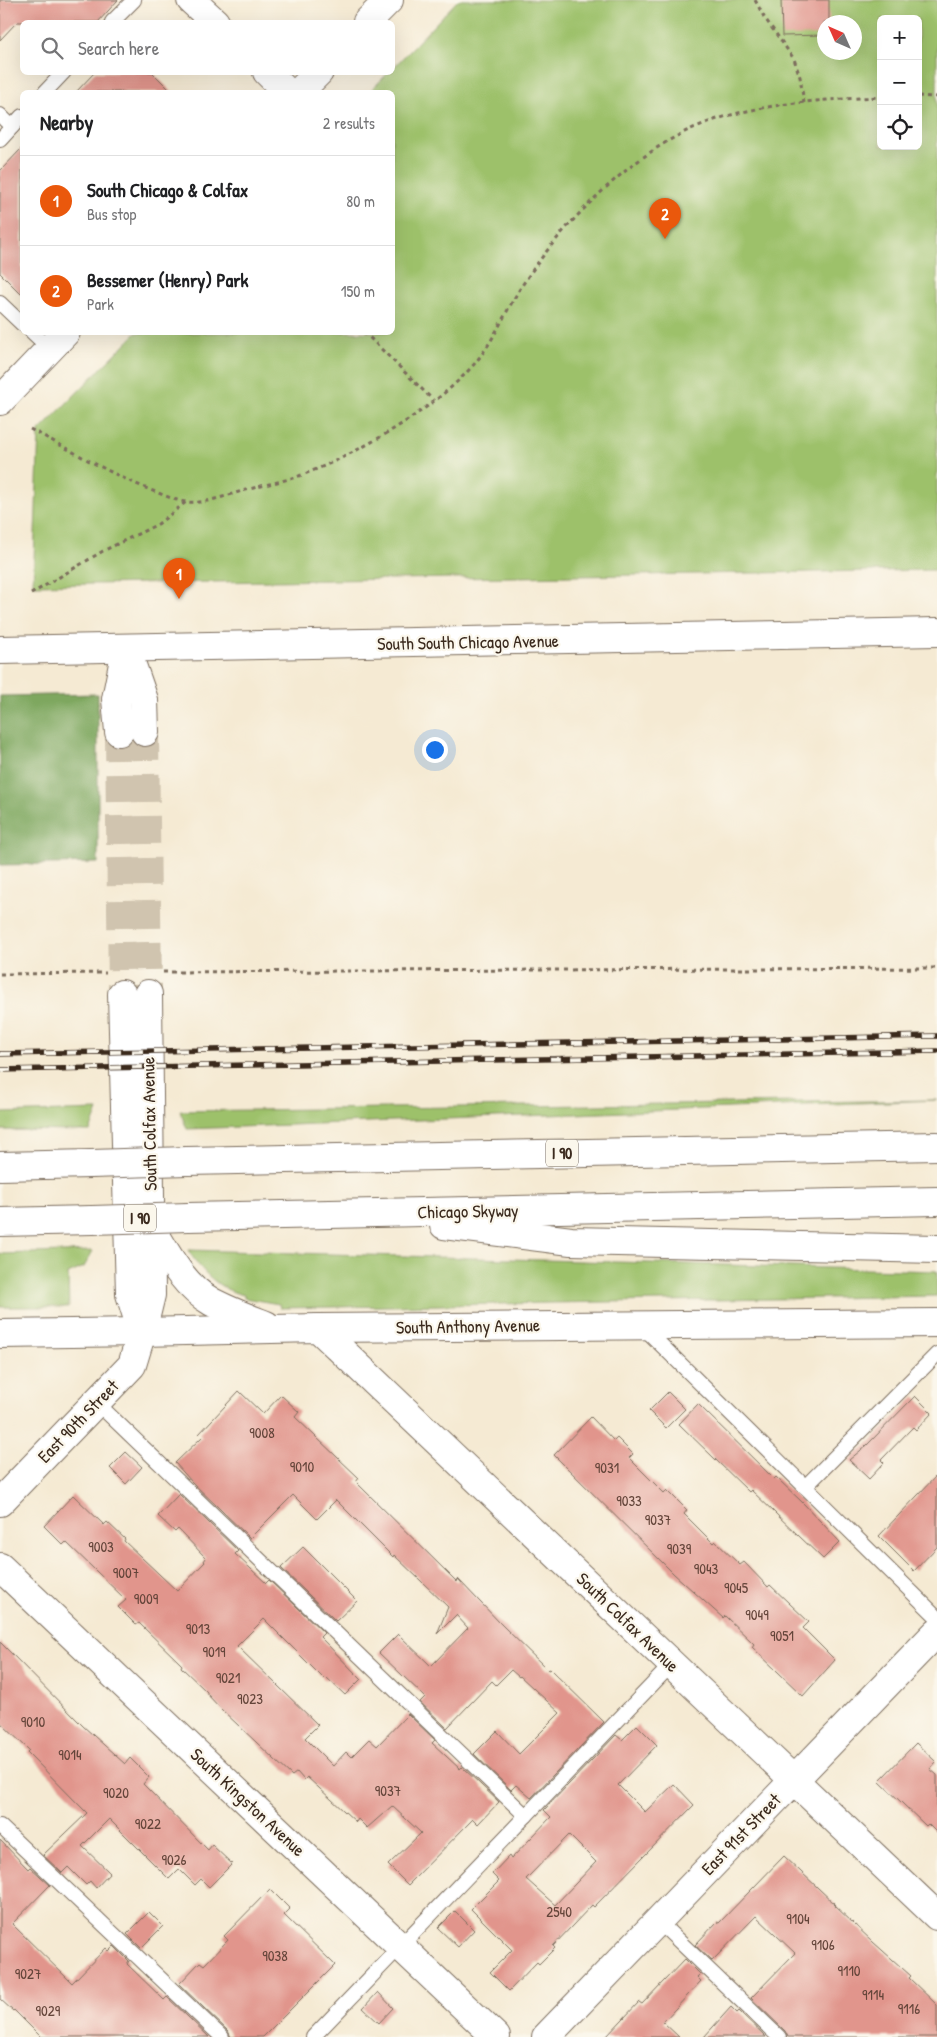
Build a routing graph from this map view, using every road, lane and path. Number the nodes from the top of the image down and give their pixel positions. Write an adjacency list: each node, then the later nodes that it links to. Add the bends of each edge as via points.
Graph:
1 (134, 0): 5 (lane)
2 (191, 0): 6 (main road)
3 (389, 0): 7 (main road)
4 (755, 0): 17 (path, via 794,59)
5 (114, 20)
6 (212, 20)
7 (369, 20)
8 (61, 75): 11 (lane)
9 (270, 75): 12 (main road)
10 (316, 75): 13 (main road)
11 (47, 90)
12 (285, 90)
13 (302, 90)
14 (922, 96): 16 (path)
15 (877, 97): 17 (path)
16 (937, 97)
17 (804, 103): 27 (path, via 712,120 643,157 608,186 543,256 481,356 460,380)
18 (0, 115): 20 (lane)
19 (20, 118): 20 (lane)
20 (12, 127): 21 (lane)
21 (0, 140)
22 (0, 303): 23 (lane)
23 (20, 322)
24 (367, 335): 27 (path)
25 (49, 338): 26 (main road)
26 (0, 401)
27 (434, 401): 29 (path, via 356,450 297,476 204,501)
28 (30, 429): 29 (path, via 107,471)
29 (186, 502): 30 (path, via 158,524 103,551)
30 (30, 594)
31 (937, 632): 32 (main road, South South Chicago Avenue)
32 (126, 648): 33 (main road, South South Chicago Avenue); 34 (main road, via 144,700)
33 (0, 650)
34 (132, 732)
35 (937, 968): 37 (path)
36 (0, 974): 37 (path)
37 (136, 983): 45 (main road, South Colfax Avenue); 51 (main road, South Colfax Avenue, via 130,1294)
38 (937, 1131): 40 (main road)
39 (937, 1146): 40 (main road, I 90)
40 (815, 1148): 41 (main road, I 90, bridge)
41 (0, 1166)
42 (937, 1201): 43 (main road, Chicago Skyway / I 90)
43 (353, 1213): 44 (main road, Chicago Skyway / I 90, bridge); 46 (main road, via 571,1242)
44 (0, 1222)
45 (150, 1225): 50 (main road, via 178,1271 201,1295); 51 (main road, South Colfax Avenue, via 151,1295)
46 (937, 1249)
47 (937, 1323): 48 (main road, South Anthony Avenue)
48 (640, 1325): 49 (main road, South Anthony Avenue); 55 (lane)
49 (318, 1328): 50 (main road, South Anthony Avenue); 60 (main road, South Colfax Avenue)
50 (274, 1329): 51 (main road, South Anthony Avenue)
51 (142, 1332): 52 (main road, South Anthony Avenue); 54 (main road, East 90th Street, via 132,1365)
52 (0, 1334)
53 (937, 1354): 55 (lane)
54 (96, 1402): 56 (main road, East 90th Street); 62 (lane)
55 (805, 1487): 58 (lane)
56 (0, 1502)
57 (0, 1566): 66 (main road, South Kingston Avenue)
58 (937, 1617)
59 (937, 1632): 61 (main road, East 91st Street)
60 (672, 1664): 61 (main road, South Colfax Avenue); 62 (lane)
61 (794, 1780): 64 (main road, South Colfax Avenue); 65 (main road, East 91st Street)
62 (526, 1816): 66 (lane)
63 (0, 1826): 67 (lane)
64 (937, 1916)
65 (658, 1921): 70 (main road, East 91st Street); 71 (lane)
66 (401, 1946): 68 (lane); 69 (main road, South Kingston Avenue)
67 (222, 2037)
68 (313, 2037)
69 (496, 2037)
70 (546, 2037)
71 (779, 2037)

